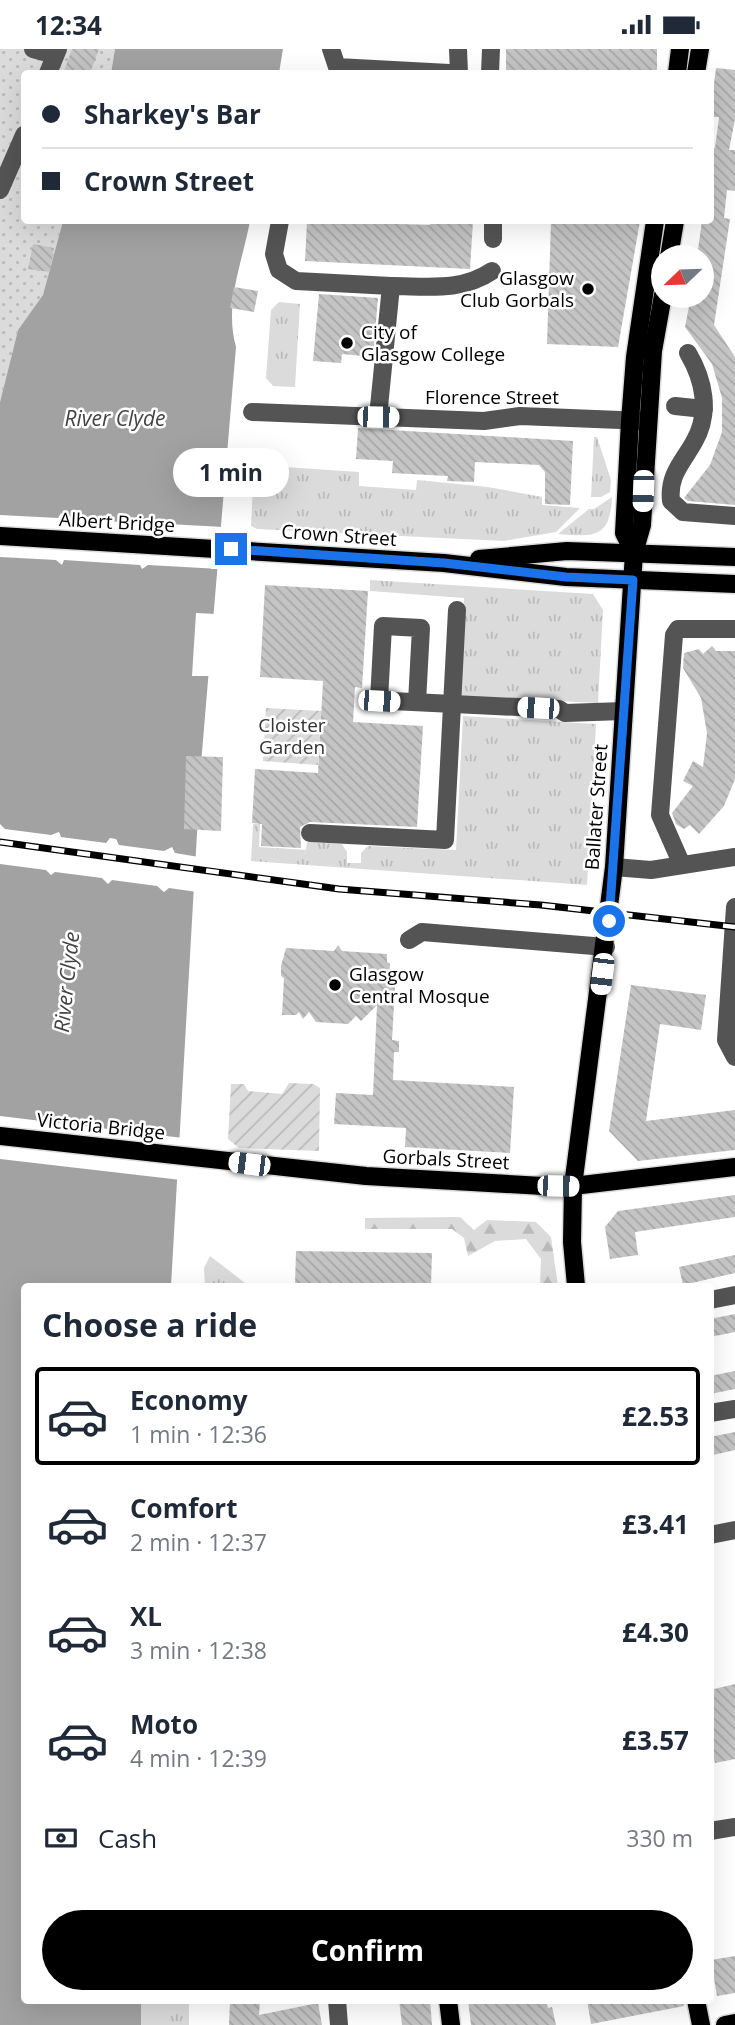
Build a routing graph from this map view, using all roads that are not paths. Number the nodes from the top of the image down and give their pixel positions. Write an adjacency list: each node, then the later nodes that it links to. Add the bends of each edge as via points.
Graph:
1 (33, 49): 7 (street)
2 (331, 49): 9 (street, via 337,67)
3 (458, 49): 10 (street)
4 (491, 49): 11 (street)
5 (680, 49): 12 (main road)
6 (700, 49): 13 (main road)
7 (57, 52): 8 (street)
8 (49, 70)
9 (393, 70)
10 (459, 70)
11 (490, 70)
12 (677, 70)
13 (696, 70)
14 (21, 142): 15 (street)
15 (0, 190)
16 (279, 224): 21 (street, via 274,254 279,270 296,281)
17 (655, 224): 28 (main road, Ballater Street, via 635,358)
18 (674, 224): 19 (main road)
19 (671, 245)
20 (492, 271): 21 (street, via 458,287)
21 (391, 286): 27 (street)
22 (661, 308): 28 (main road, Ballater Street)
23 (688, 353): 25 (street, via 699,376)
24 (675, 405): 25 (street)
25 (704, 409): 29 (street, via 696,439 672,479 671,501 683,512)
26 (252, 412): 27 (street, Florence Street)
27 (378, 417): 28 (street, Florence Street)
28 (639, 421): 32 (main road, Ballater Street, via 642,525)
29 (735, 516)
30 (0, 536): 31 (main road, Albert Bridge)
31 (231, 549): 34 (main road, Crown Street)
32 (634, 554): 33 (main road, Crown Street); 34 (main road, Crown Street, via 567,551); 35 (main road, Ballater Street)
33 (735, 557)
34 (444, 563): 35 (main road, Crown Street)
35 (633, 580): 36 (main road, Crown Street); 41 (main road, Ballater Street)
36 (735, 584)
37 (457, 610): 40 (street)
38 (732, 628): 44 (street, via 678,629 673,644 660,815)
39 (417, 702): 39 (street, via 375,700 383,626 421,628); 40 (street)
40 (452, 704): 41 (street, via 559,709 580,705 589,710); 42 (street, via 445,840)
41 (623, 711): 45 (main road, Ballater Street)
42 (310, 833)
43 (735, 857): 44 (street)
44 (682, 865): 45 (street, via 650,870)
45 (614, 867): 48 (main road, Ballater Street)
46 (735, 907): 49 (street)
47 (410, 940): 48 (street, via 422,932)
48 (606, 947): 54 (main road, Ballater Street)
49 (733, 953): 50 (street, via 726,1040)
50 (733, 1049)
51 (0, 1136): 52 (main road, Victoria Bridge)
52 (197, 1158): 54 (main road, Gorbals Street, via 366,1176)
53 (735, 1167): 54 (main road, Gorbals Street)
54 (573, 1186): 55 (main road, Ballater Street)
55 (576, 1283)
56 (735, 1295): 57 (street)
57 (714, 1299)
58 (735, 1409): 59 (street)
59 (714, 1412)
60 (735, 1530): 61 (street)
61 (714, 1534)
62 (735, 1826): 63 (street)
63 (714, 1830)
64 (337, 2004): 68 (street)
65 (448, 2004): 69 (main road)
66 (697, 2004): 70 (main road)
67 (735, 2023): 71 (main road)
68 (339, 2025)
69 (451, 2025)
70 (701, 2025)
71 (725, 2025)

